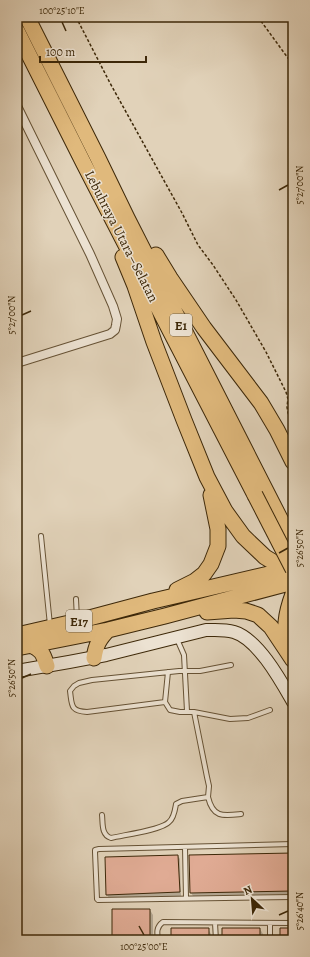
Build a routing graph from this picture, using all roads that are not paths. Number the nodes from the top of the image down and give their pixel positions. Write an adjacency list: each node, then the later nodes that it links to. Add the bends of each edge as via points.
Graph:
1 (27, 17): 4 (highway, Lebuhraya Utara–Selatan / E1)
2 (17, 32): 5 (highway, Lebuhraya Utara–Selatan / E1)
3 (17, 106): 6 (street, via 90,254 117,319 115,330 110,334)
4 (98, 158): 7 (highway, via 170,278 261,403); 9 (highway, Lebuhraya Utara–Selatan / E1)
5 (84, 164): 8 (highway, via 135,286); 9 (highway, Lebuhraya Utara–Selatan / E1)
6 (17, 363)
7 (293, 462)
8 (207, 477): 12 (highway, via 242,536 265,557); 15 (highway, via 218,529 218,546 211,564 195,581)
9 (260, 493): 11 (highway, Lebuhraya Utara–Selatan / E1); 12 (highway, Lebuhraya Utara–Selatan / E1, bridge)
10 (40, 536): 18 (lane)
11 (293, 544)
12 (292, 573): 15 (highway); 16 (highway)
13 (293, 594): 24 (highway, via 286,616 286,638)
14 (76, 599): 17 (lane)
15 (147, 603): 17 (highway, E17)
16 (165, 616): 19 (highway, E17); 24 (highway, via 234,610 258,615 271,627)
17 (78, 621): 18 (highway, E17)
18 (50, 628): 20 (highway, E17)
19 (108, 630): 22 (highway, E17); 23 (highway, via 97,643)
20 (17, 635)
21 (176, 638): 23 (main road); 28 (lane, via 184,656); 31 (main road, via 220,629 246,638 259,651)
22 (24, 647): 26 (highway, via 39,649)
23 (100, 656): 26 (main road)
24 (293, 660)
25 (231, 665): 28 (lane)
26 (47, 666): 27 (main road)
27 (17, 671)
28 (185, 671): 29 (lane); 33 (lane)
29 (168, 672): 30 (lane); 30 (lane, via 92,680 74,686 70,691 72,705 80,712)
30 (165, 702): 33 (lane, via 170,710)
31 (293, 702)
32 (270, 710): 34 (lane, via 248,718 230,719)
33 (187, 711): 34 (lane)
34 (194, 712): 35 (lane, via 208,777)
35 (208, 797): 36 (lane, via 210,805 217,813); 37 (lane, via 176,804 170,822 165,825 111,838 104,832)
36 (241, 814)
37 (102, 815)
38 (293, 844): 39 (lane)
39 (185, 847): 41 (lane); 41 (lane, via 99,849 95,852 98,900)
40 (293, 897): 41 (lane)
41 (186, 898)
42 (216, 923): 43 (lane); 45 (lane, via 163,922 157,928); 46 (lane)
43 (270, 923): 44 (lane); 47 (lane)
44 (293, 923)
45 (158, 940)
46 (216, 940)
47 (270, 940)

